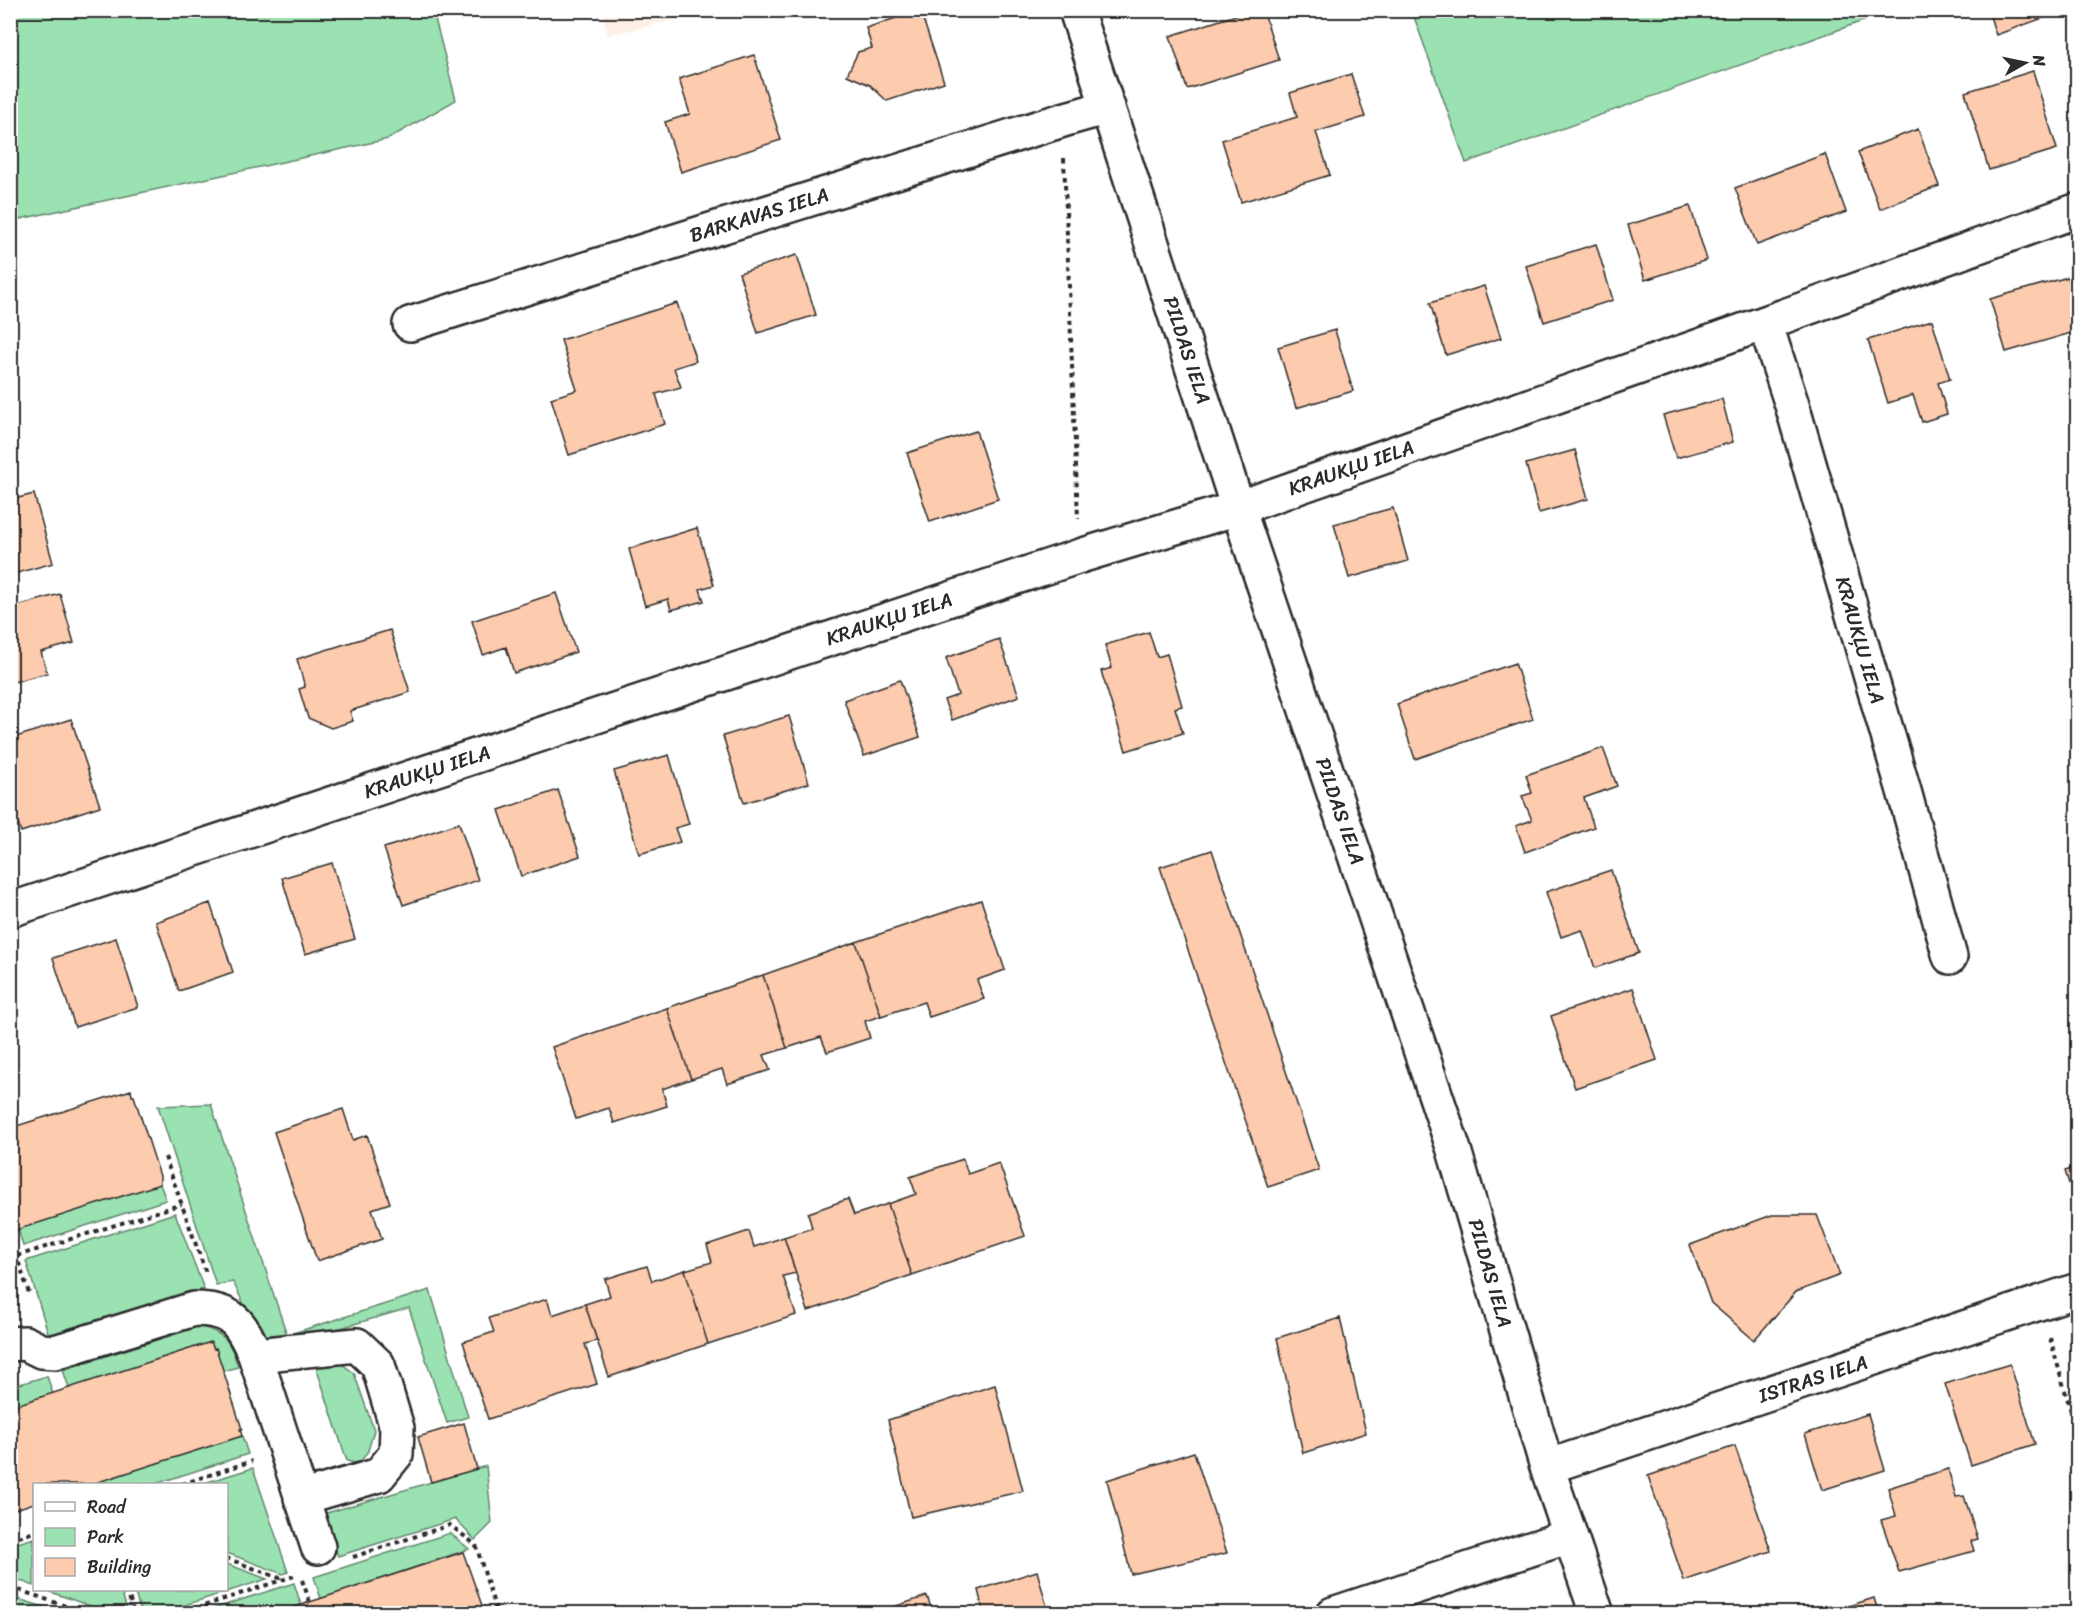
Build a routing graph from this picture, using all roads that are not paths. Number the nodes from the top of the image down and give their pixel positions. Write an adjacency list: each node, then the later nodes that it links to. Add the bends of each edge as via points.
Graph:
1 (1076, 10): 2 (street, PILDAS IELA)
2 (1108, 107): 5 (street, BARKAVAS IELA); 6 (street, PILDAS IELA)
3 (2078, 210): 4 (street, KRAUKĻU IELA)
4 (1766, 323): 6 (street, KRAUKĻU IELA); 8 (street, KRAUKĻU IELA)
5 (410, 324)
6 (1238, 508): 7 (street, KRAUKĻU IELA, via 1080,556); 12 (street, PILDAS IELA, via 1454,1150)
7 (10, 910)
8 (1950, 957)
9 (2078, 1290): 12 (street, ISTRAS IELA)
10 (10, 1344): 11 (street, via 25,1343 40,1352 55,1352 194,1309 213,1309 231,1317 246,1333)
11 (255, 1355): 13 (street); 13 (street, via 357,1345 378,1365 397,1428 396,1454 379,1475)
12 (1547, 1467): 14 (street, PILDAS IELA)
13 (301, 1498): 15 (street)
14 (1570, 1536): 16 (street); 17 (street, PILDAS IELA)
15 (330, 1554)
16 (1333, 1614)
17 (1597, 1614)

